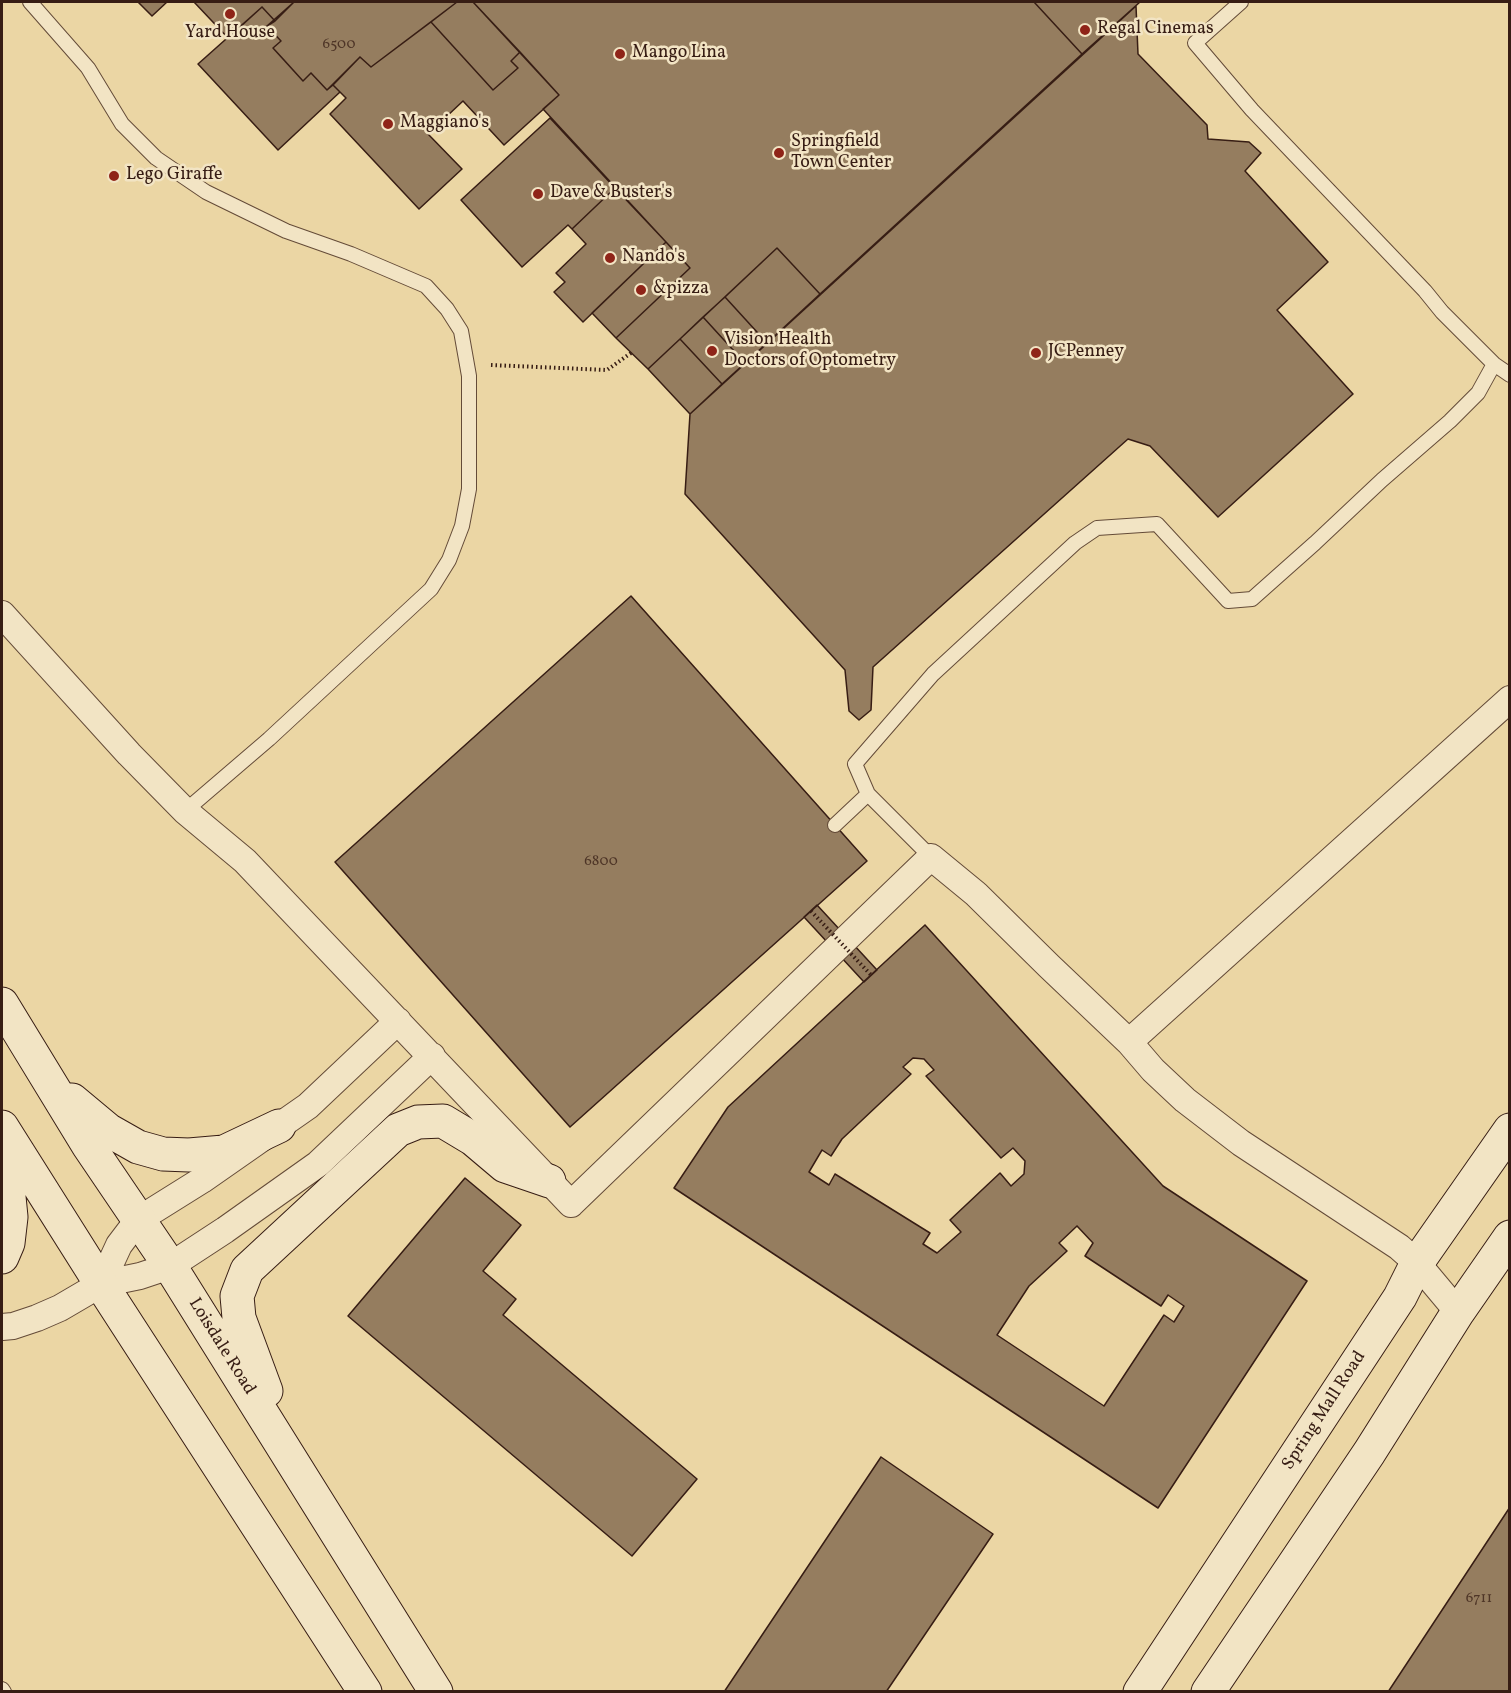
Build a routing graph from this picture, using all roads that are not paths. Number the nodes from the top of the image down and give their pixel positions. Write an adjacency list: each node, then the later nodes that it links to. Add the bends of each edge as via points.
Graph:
1 (30, 2): 8 (lane, via 88,68 122,124 156,158 206,192 286,231 426,286 461,331 469,376 469,489 462,526 449,560 431,589 269,740)
2 (1241, 2): 3 (lane, via 1196,43 1252,110)
3 (1494, 364): 4 (lane); 7 (lane, via 1478,393 1464,407 1252,599 1228,601 1157,524 1096,528 933,674 855,764)
4 (1509, 375)
5 (2, 614): 8 (street)
6 (1509, 699): 13 (street)
7 (868, 794): 9 (lane); 10 (lane)
8 (185, 811): 12 (street, via 245,861)
9 (835, 825)
10 (931, 856): 13 (street); 20 (street, via 571,1204)
11 (2, 1004): 15 (main road, Loisdale Road)
12 (398, 1022): 14 (street); 16 (street, via 308,1106)
13 (1129, 1041): 24 (street, via 1153,1070 1212,1122 1399,1246)
14 (432, 1056): 20 (street); 25 (street, via 318,1164)
15 (45, 1074): 16 (main road, via 108,1131 138,1147 163,1154 224,1152); 21 (main road, Loisdale Road)
16 (279, 1126): 21 (street)
17 (2, 1127): 26 (main road)
18 (1509, 1130): 24 (main road, Spring Mall Road)
19 (2, 1159): 23 (main road, via 11,1217)
20 (549, 1181): 29 (main road, via 505,1166 473,1139 443,1121 418,1122 398,1130 247,1270 237,1296 239,1318 261,1379)
21 (138, 1220): 25 (main road, Loisdale Road); 26 (street, via 119,1245)
22 (1509, 1237): 27 (main road)
23 (2, 1257)
24 (1418, 1263): 27 (street); 32 (main road, Spring Mall Road, via 1400,1297)
25 (170, 1266): 26 (street); 29 (main road, Loisdale Road)
26 (101, 1284): 28 (street, via 37,1318); 30 (main road)
27 (1458, 1312): 33 (main road, via 1369,1453)
28 (2, 1327)
29 (310, 1489): 31 (main road, Loisdale Road)
30 (365, 1692)
31 (436, 1692)
32 (1140, 1692)
33 (1208, 1692)

